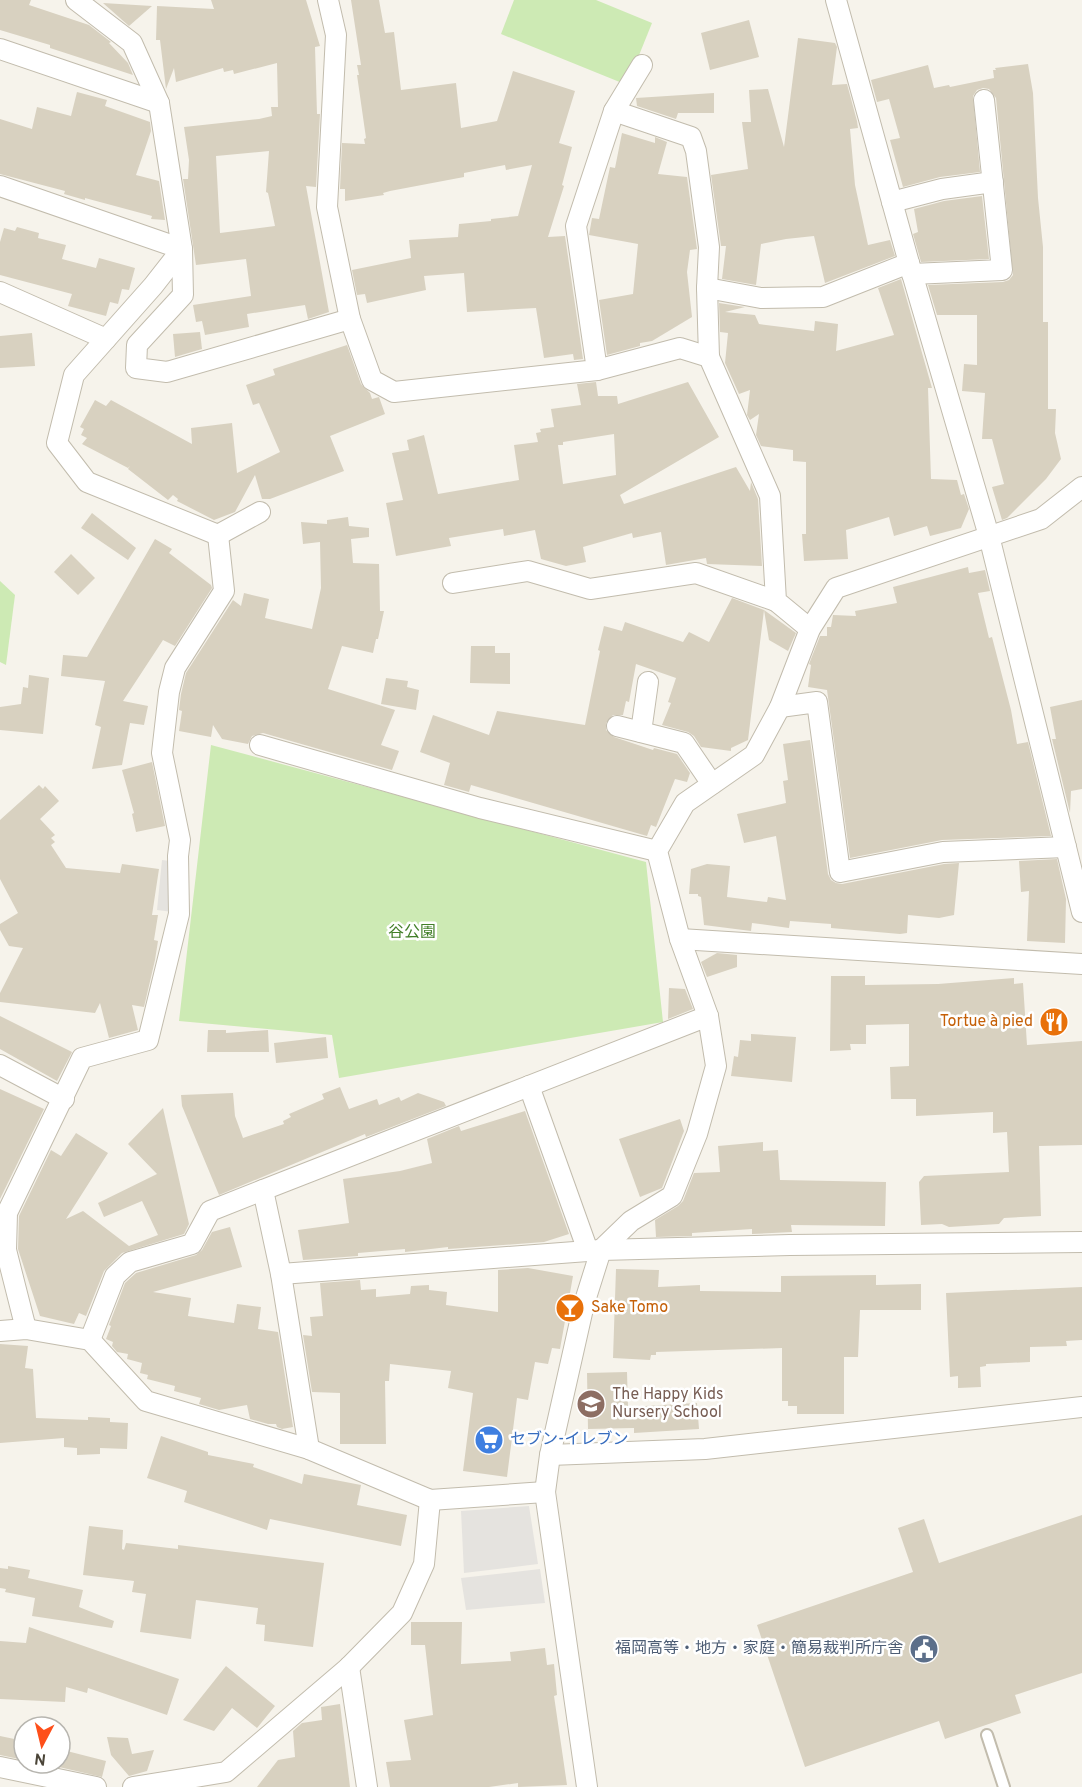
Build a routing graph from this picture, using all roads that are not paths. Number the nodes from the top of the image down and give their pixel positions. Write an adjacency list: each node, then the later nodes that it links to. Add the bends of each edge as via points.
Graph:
1 (76, 0): 7 (street, via 132,43)
2 (328, 0): 16 (street, via 336,35 327,207)
3 (836, 0): 11 (street)
4 (0, 49): 7 (street)
5 (642, 65): 8 (street)
6 (984, 100): 9 (street)
7 (159, 103): 12 (street)
8 (614, 111): 14 (street, via 691,137 709,247); 19 (street, via 576,226)
9 (993, 183): 11 (street, via 942,189); 13 (street, via 1002,270)
10 (0, 186): 12 (street)
11 (892, 202): 13 (street)
12 (182, 249): 16 (street, via 183,295 137,345 136,368 167,372); 17 (street)
13 (910, 268): 14 (street, via 823,297 761,298); 23 (street)
14 (707, 288): 18 (street)
15 (0, 292): 17 (street)
16 (350, 319): 19 (street, via 372,380 394,392)
17 (106, 339): 22 (street, via 74,375 57,443 87,482)
18 (709, 357): 19 (street, via 680,348); 25 (street, via 770,496)
19 (597, 370)
20 (1082, 487): 23 (street, via 1041,519)
21 (260, 512): 22 (street)
22 (218, 535): 41 (street, via 225,591 175,668 169,692 162,753 180,840 179,914 148,1041 82,1058)
23 (989, 536): 26 (street, via 836,588); 33 (street)
24 (453, 583): 25 (street, via 528,571 590,590 696,573)
25 (776, 601): 26 (street)
26 (810, 629): 28 (street)
27 (648, 682): 30 (street)
28 (780, 707): 32 (street, via 754,755); 33 (street, via 817,702 840,872 943,852)
29 (617, 726): 30 (street)
30 (641, 732): 32 (street, via 684,743)
31 (260, 745): 34 (street, via 480,808)
32 (712, 784): 34 (street, via 685,803)
33 (1066, 847): 35 (street)
34 (657, 851): 36 (street)
35 (1082, 912)
36 (680, 939): 37 (street); 38 (street)
37 (1082, 963)
38 (708, 1016): 40 (street); 44 (street, via 716,1066 697,1134 672,1196 631,1221)
39 (0, 1065): 41 (street)
40 (529, 1086): 42 (street); 44 (street)
41 (64, 1099): 46 (street, via 8,1213 6,1250)
42 (263, 1190): 45 (street); 48 (street, via 210,1211 192,1244 130,1262 115,1276)
43 (1082, 1242): 44 (street)
44 (595, 1250): 45 (street); 51 (street)
45 (281, 1274): 50 (street)
46 (26, 1329): 47 (street); 48 (street)
47 (0, 1331)
48 (90, 1340): 50 (street, via 146,1401)
49 (1082, 1407): 51 (street, via 705,1449)
50 (309, 1449): 53 (street)
51 (550, 1455): 52 (street)
52 (545, 1492): 53 (street); 61 (street)
53 (430, 1500): 54 (street, via 424,1564 402,1613)
54 (349, 1667): 57 (street); 60 (street)
55 (987, 1735): 62 (lane)
56 (0, 1767): 58 (street)
57 (226, 1780): 59 (street)
58 (96, 1787)
59 (133, 1787)
60 (367, 1787)
61 (587, 1787)
62 (1004, 1787)

